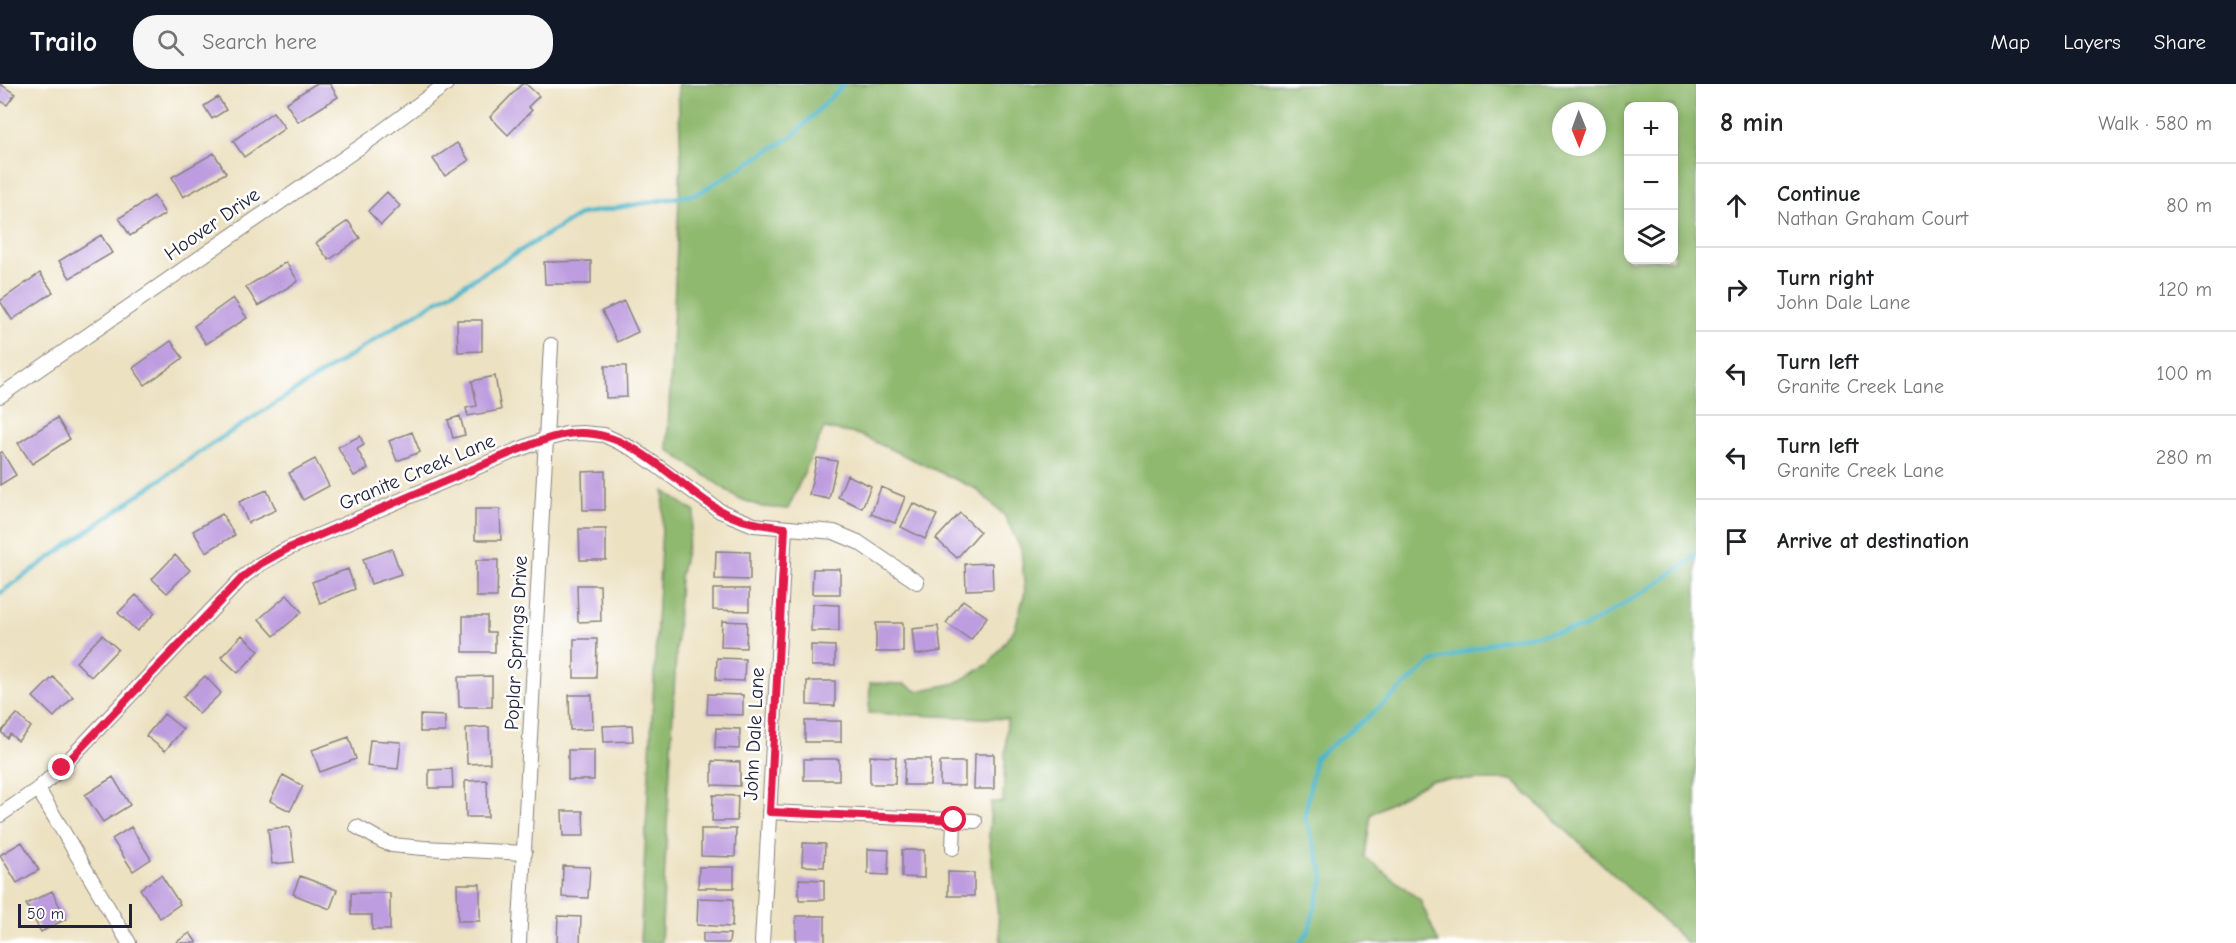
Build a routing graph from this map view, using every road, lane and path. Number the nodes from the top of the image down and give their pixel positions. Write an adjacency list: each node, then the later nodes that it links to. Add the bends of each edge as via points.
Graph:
1 (446, 84): 3 (street, Hoover Drive)
2 (551, 345): 4 (street, Poplar Springs Drive)
3 (0, 396)
4 (546, 439): 5 (street, Granite Creek Lane, via 582,433 616,439 720,510 754,525); 7 (street, Granite Creek Lane, via 260,564 210,610 81,749); 14 (street, Poplar Springs Drive)
5 (785, 528): 6 (street, Granite Creek Lane, via 834,532 858,542); 8 (street, John Dale Lane)
6 (917, 582)
7 (38, 789): 9 (street, Granite Creek Lane); 15 (street)
8 (770, 812): 10 (street); 17 (street, John Dale Lane)
9 (0, 815)
10 (954, 820): 11 (street); 13 (street)
11 (975, 821)
12 (357, 827): 14 (street, via 392,844)
13 (953, 848)
14 (525, 853): 16 (street, Poplar Springs Drive)
15 (129, 943)
16 (519, 943)
17 (762, 943)

